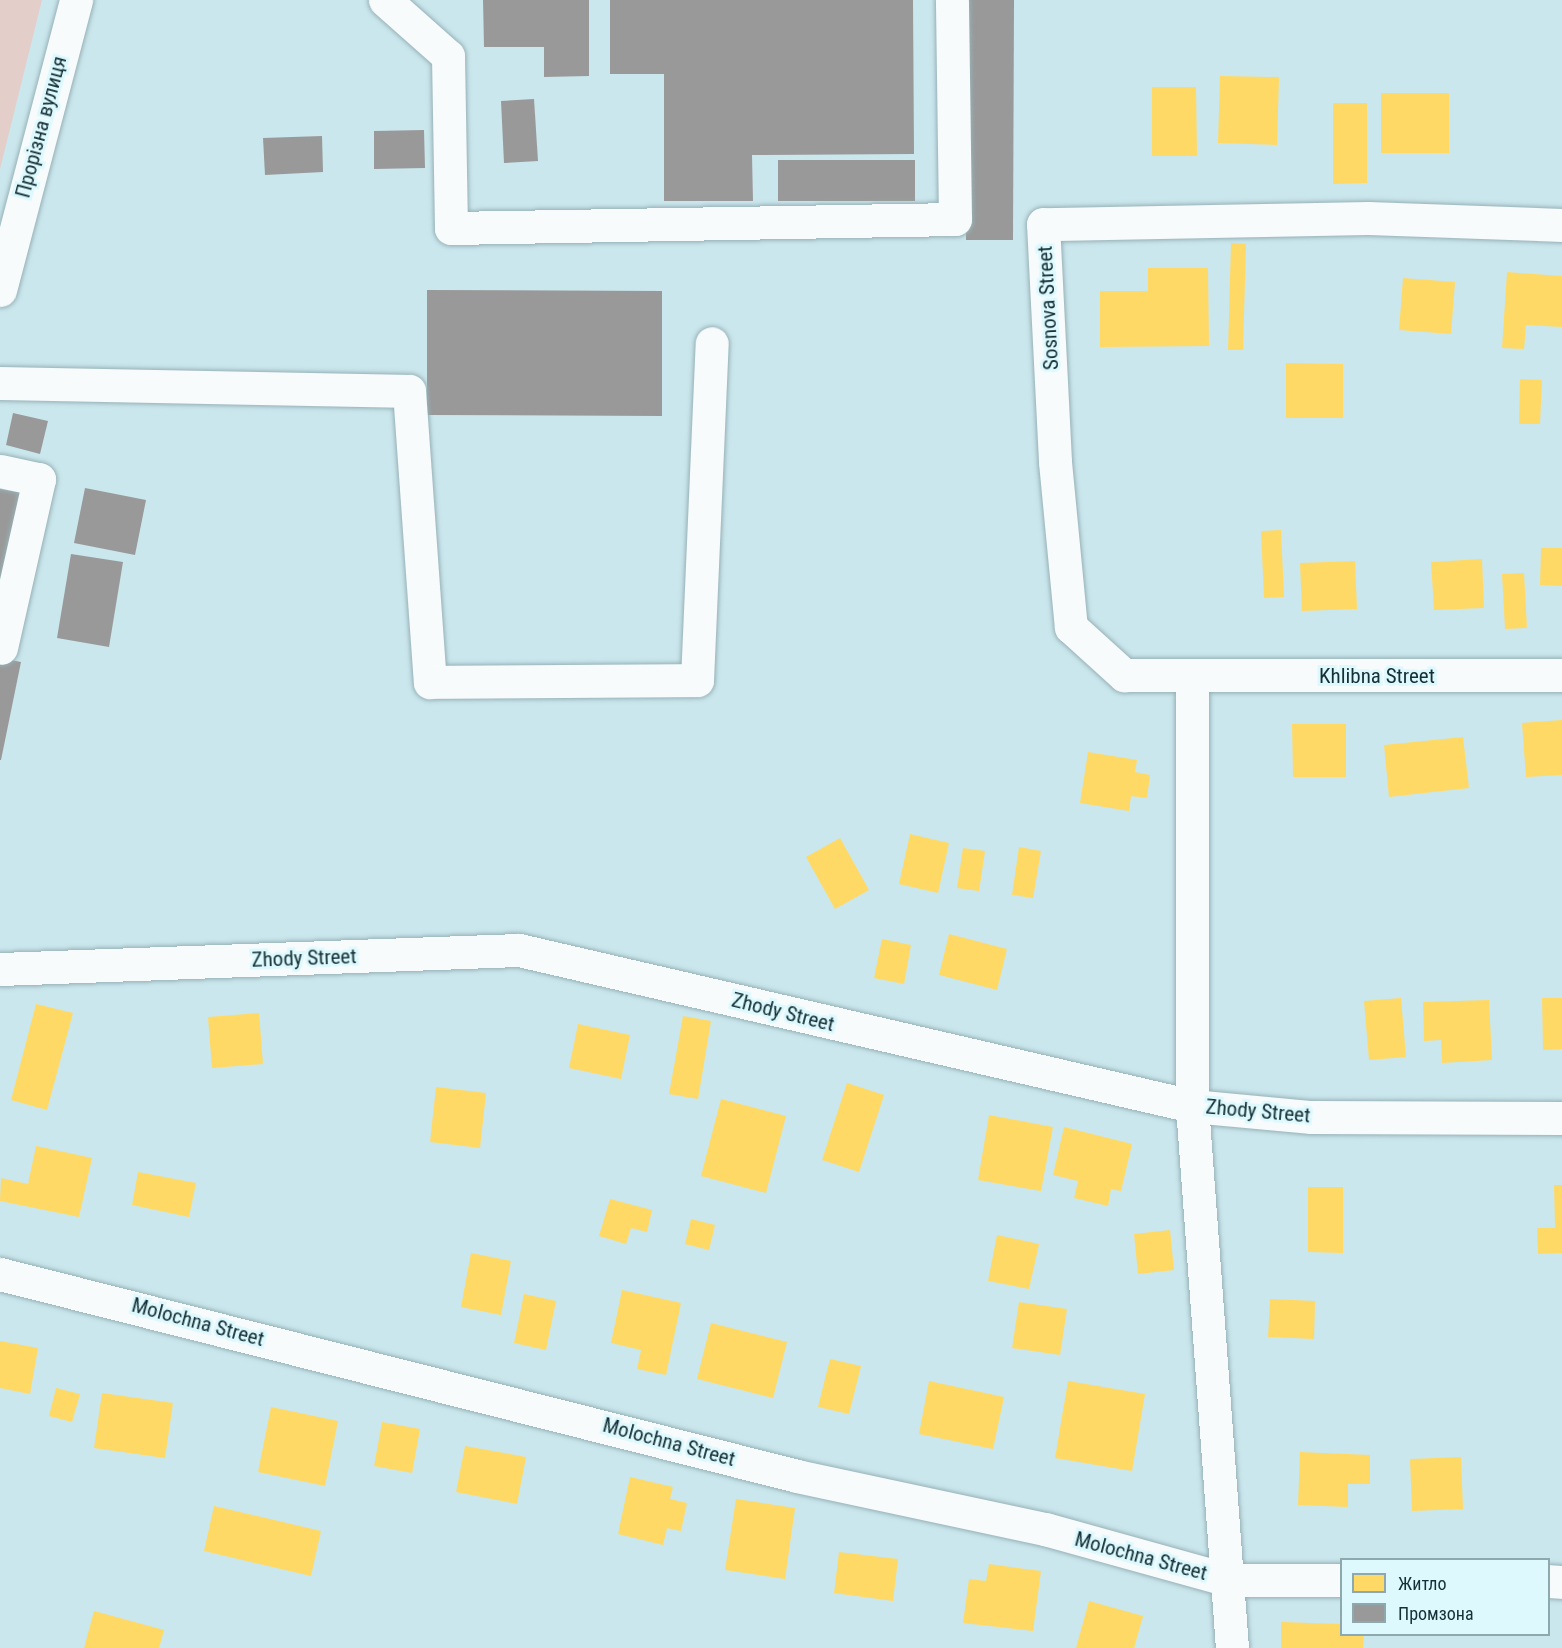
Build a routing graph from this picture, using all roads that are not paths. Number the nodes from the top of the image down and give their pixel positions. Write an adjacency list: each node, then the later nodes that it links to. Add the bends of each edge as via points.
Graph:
1 (76, 0): 5 (street, Прорізна вулиця)
2 (385, 0): 3 (street, via 448,56 451,228 955,219)
3 (952, 0)
4 (1562, 225): 11 (street, Sosnova Street, via 1368,218 1043,224 1055,462 1071,627 1124,675)
5 (0, 290)
6 (712, 343): 7 (street, via 697,680 430,682 409,391)
7 (0, 382)
8 (0, 471): 9 (street, via 39,479)
9 (1, 648)
10 (1562, 675): 11 (street, Khlibna Street)
11 (1192, 678): 13 (street)
12 (0, 969): 13 (street, Zhody Street, via 519,950)
13 (1192, 1106): 14 (street, Zhody Street, via 1311,1116); 16 (street)
14 (1562, 1118)
15 (0, 1274): 16 (street, Molochna Street, via 797,1476 1045,1529)
16 (1228, 1580): 17 (street, Molochna Street); 18 (street)
17 (1340, 1580)
18 (1233, 1648)

